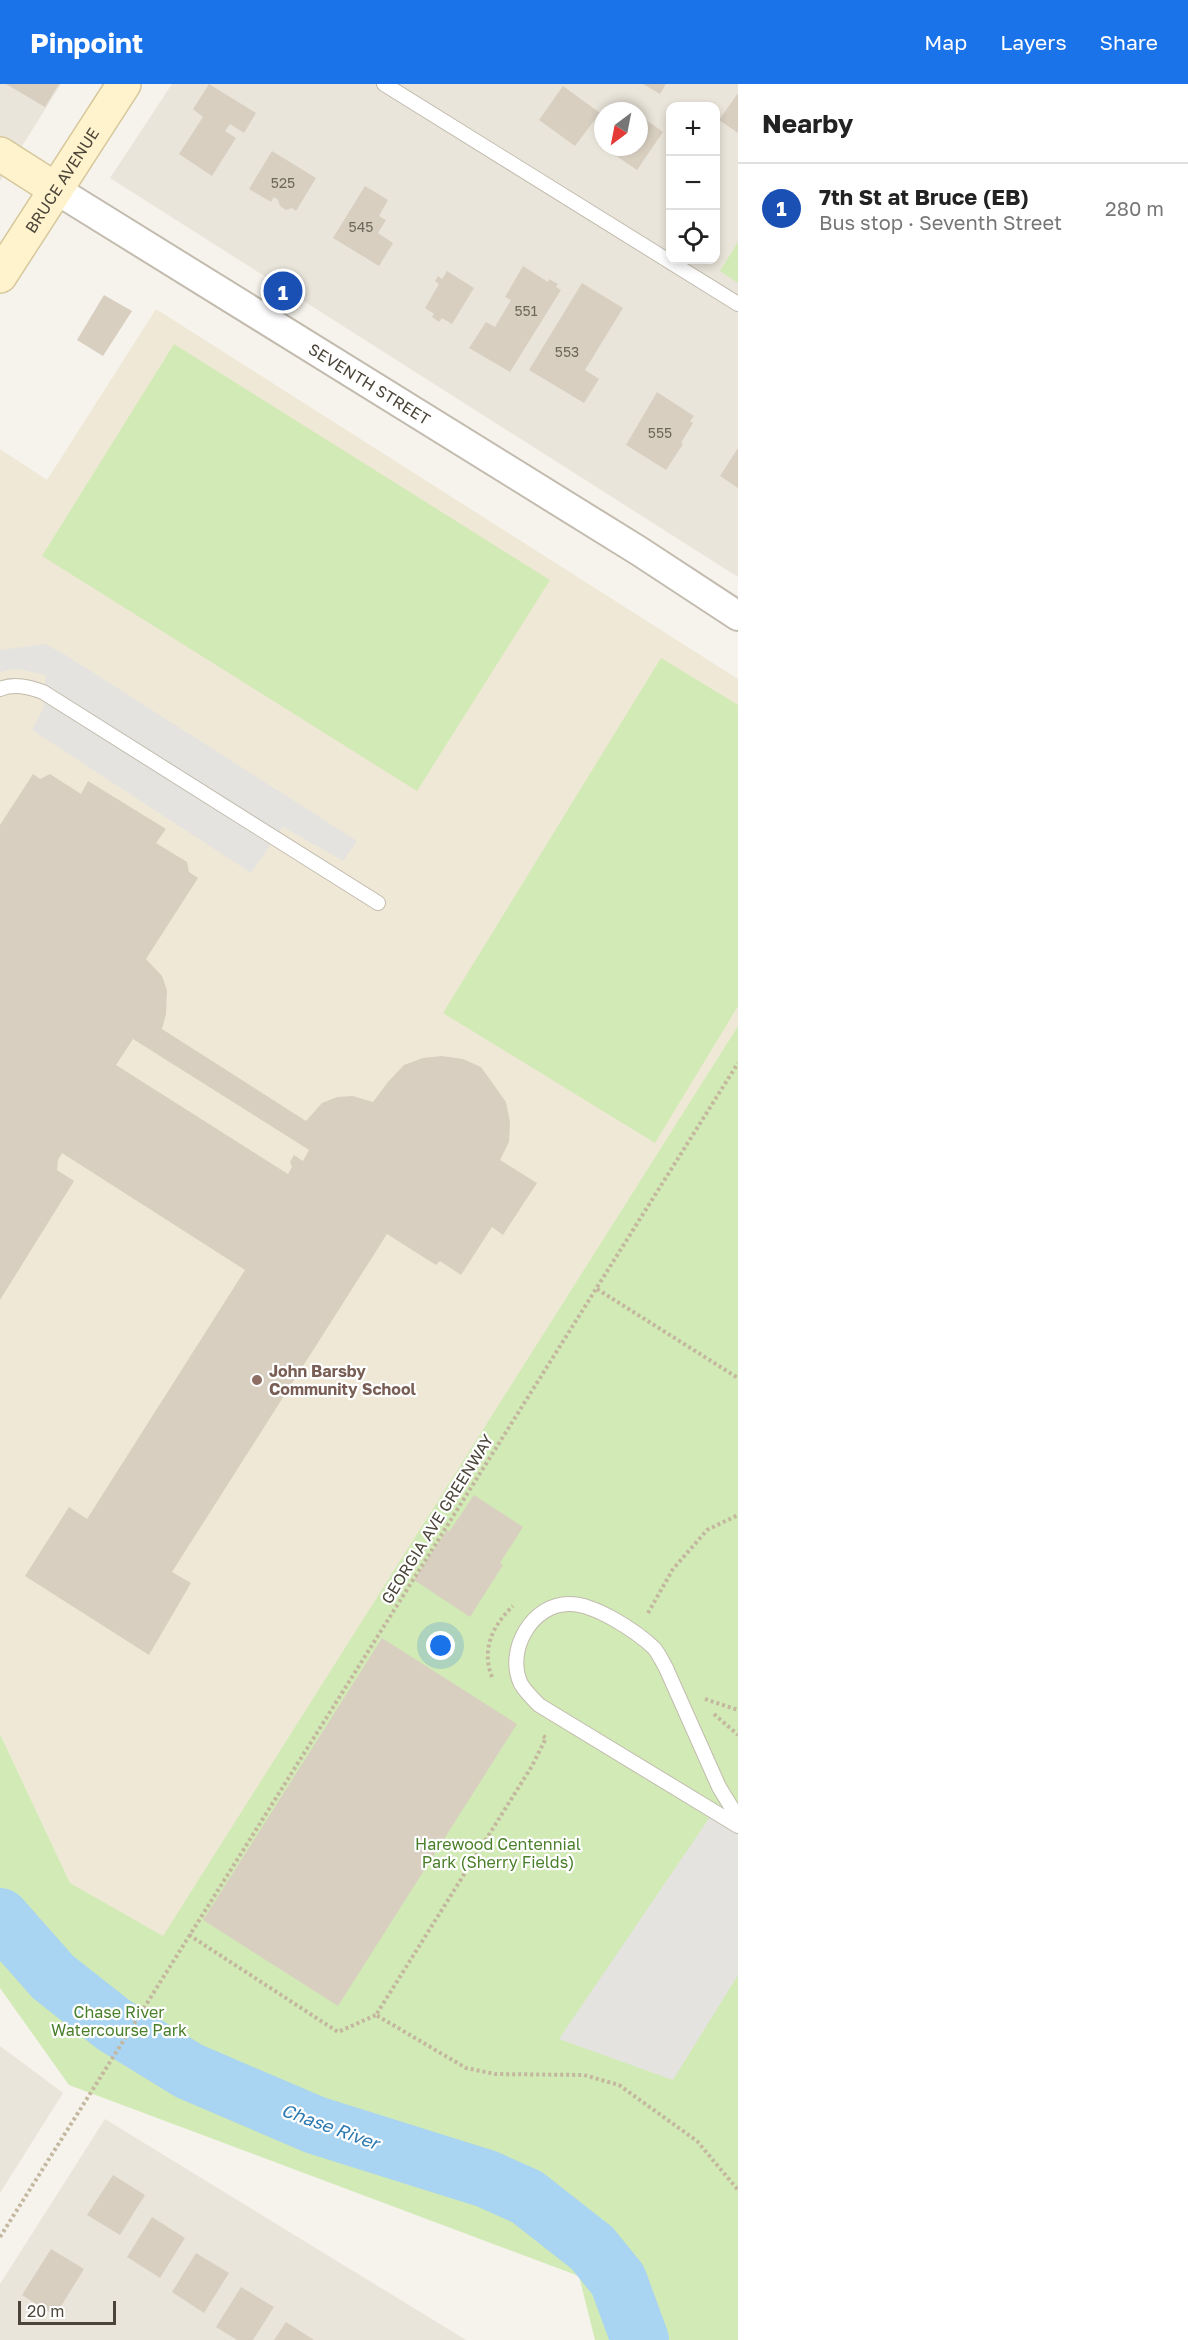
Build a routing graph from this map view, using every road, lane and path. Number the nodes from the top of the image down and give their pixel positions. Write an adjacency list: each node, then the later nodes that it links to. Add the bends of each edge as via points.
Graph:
1 (124, 84): 4 (street, BRUCE AVENUE)
2 (384, 84): 6 (lane)
3 (0, 154): 4 (street, SEVENTH STREET)
4 (55, 189): 5 (street, BRUCE AVENUE); 7 (street, SEVENTH STREET)
5 (0, 276)
6 (738, 304)
7 (738, 616)
8 (0, 689): 9 (lane, via 25,686 43,692)
9 (378, 903)
10 (738, 1063): 11 (path, GEORGIA AVE GREENWAY)
11 (597, 1289): 12 (path); 26 (path, GEORGIA AVE GREENWAY)
12 (738, 1378)
13 (738, 1515): 16 (path, via 706,1530 673,1569)
14 (517, 1602): 18 (path, via 498,1621 489,1642 488,1668)
15 (640, 1613): 16 (path)
16 (646, 1617): 17 (path)
17 (652, 1621)
18 (496, 1685)
19 (701, 1703): 21 (path, via 700,1697)
20 (708, 1710): 23 (path)
21 (738, 1710)
22 (538, 1732): 27 (path, via 546,1738 532,1766)
23 (738, 1735)
24 (738, 1818): 25 (lane, via 719,1787 656,1650 639,1635 591,1608 568,1603 543,1611 522,1634 515,1659 521,1684 539,1705)
25 (738, 1826)
26 (189, 1935): 27 (path, via 338,2032); 29 (path, GEORGIA AVE GREENWAY)
27 (376, 2015): 28 (path, via 466,2068 495,2074 584,2075 619,2085 697,2140)
28 (738, 2190)
29 (0, 2237)

